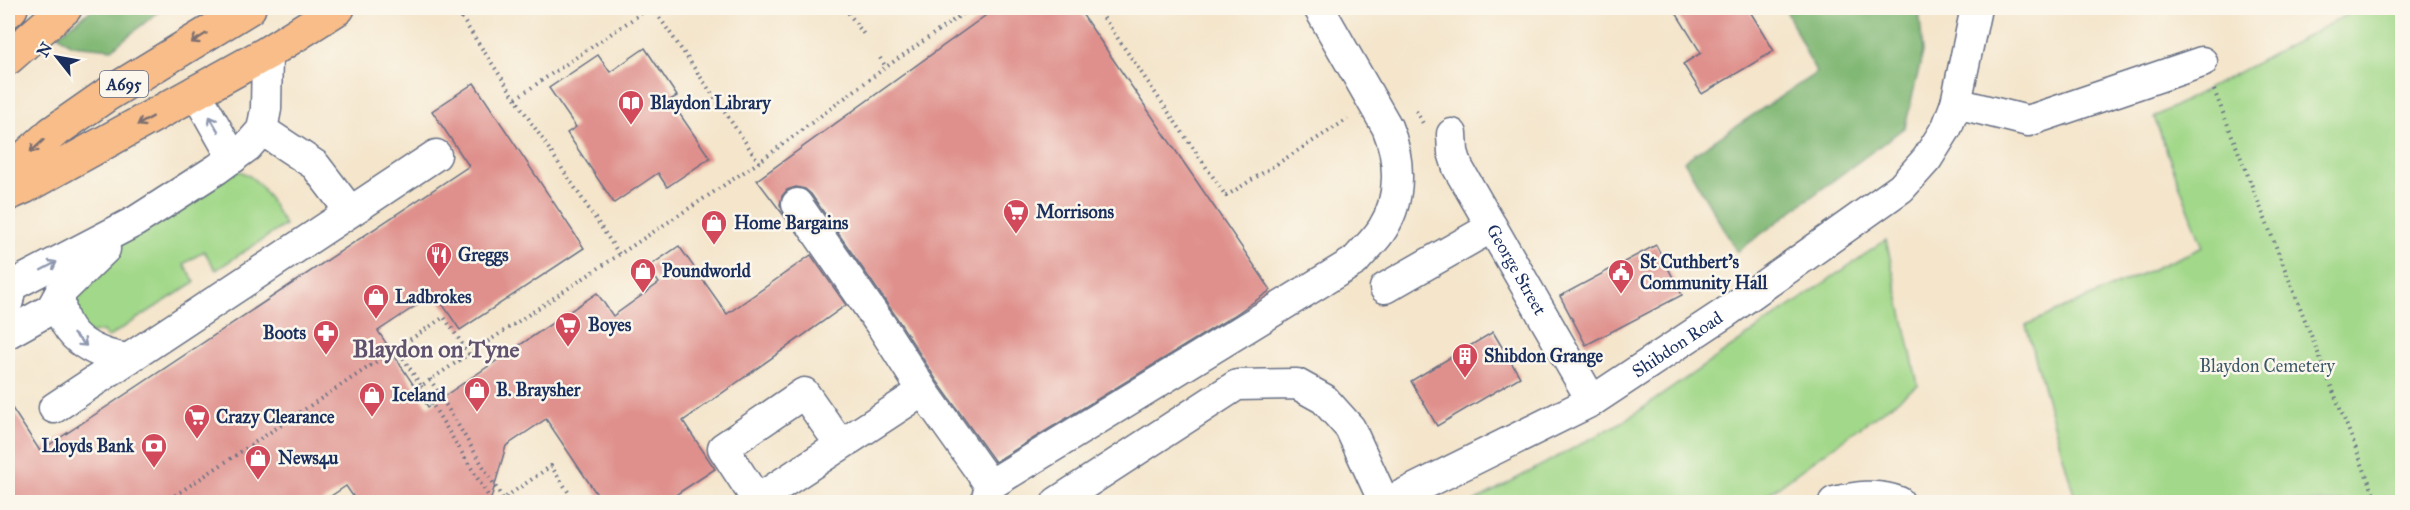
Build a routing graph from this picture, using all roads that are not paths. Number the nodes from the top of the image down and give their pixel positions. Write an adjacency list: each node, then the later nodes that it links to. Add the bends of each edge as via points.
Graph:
1 (11, 8): 7 (main road)
2 (65, 8): 9 (main road)
3 (249, 8): 17 (main road, A695, one-way to 17, via 105,96 52,133)
4 (338, 8): 8 (main road)
5 (1319, 8): 32 (street, via 1395,147 1396,188 1383,228 1355,261)
6 (1976, 8): 12 (street, Shibdon Road)
7 (8, 11)
8 (267, 53): 11 (main road); 13 (street)
9 (8, 58)
10 (2202, 62): 12 (street, via 2028,121)
11 (195, 91): 16 (street, one-way to 11); 18 (main road, one-way to 18)
12 (1956, 103): 29 (street, Shibdon Road, via 1947,127 1927,159 1901,188 1725,313)
13 (262, 130): 16 (street); 20 (street, via 315,165)
14 (1452, 134): 22 (street, George Street, via 1458,168)
15 (436, 155): 20 (street)
16 (233, 158): 21 (street)
17 (8, 173)
18 (8, 194)
19 (797, 204): 28 (street)
20 (350, 212): 27 (street)
21 (136, 221): 24 (street); 25 (street, one-way to 21, via 11,286)
22 (1492, 227): 23 (street); 29 (street, George Street)
23 (1385, 288)
24 (60, 293): 26 (street, via 51,309); 27 (street, one-way to 27, via 65,322 79,340 105,356)
25 (8, 301)
26 (8, 333)
27 (128, 359): 30 (street)
28 (923, 391): 31 (street); 32 (street)
29 (1592, 401): 35 (street, Shibdon Road)
30 (54, 408)
31 (840, 444)
32 (988, 494)
33 (1895, 501): 36 (street, via 1860,496)
34 (1057, 502): 35 (street, via 1237,385 1297,384 1324,399 1350,428)
35 (1386, 502)
36 (1834, 502)

